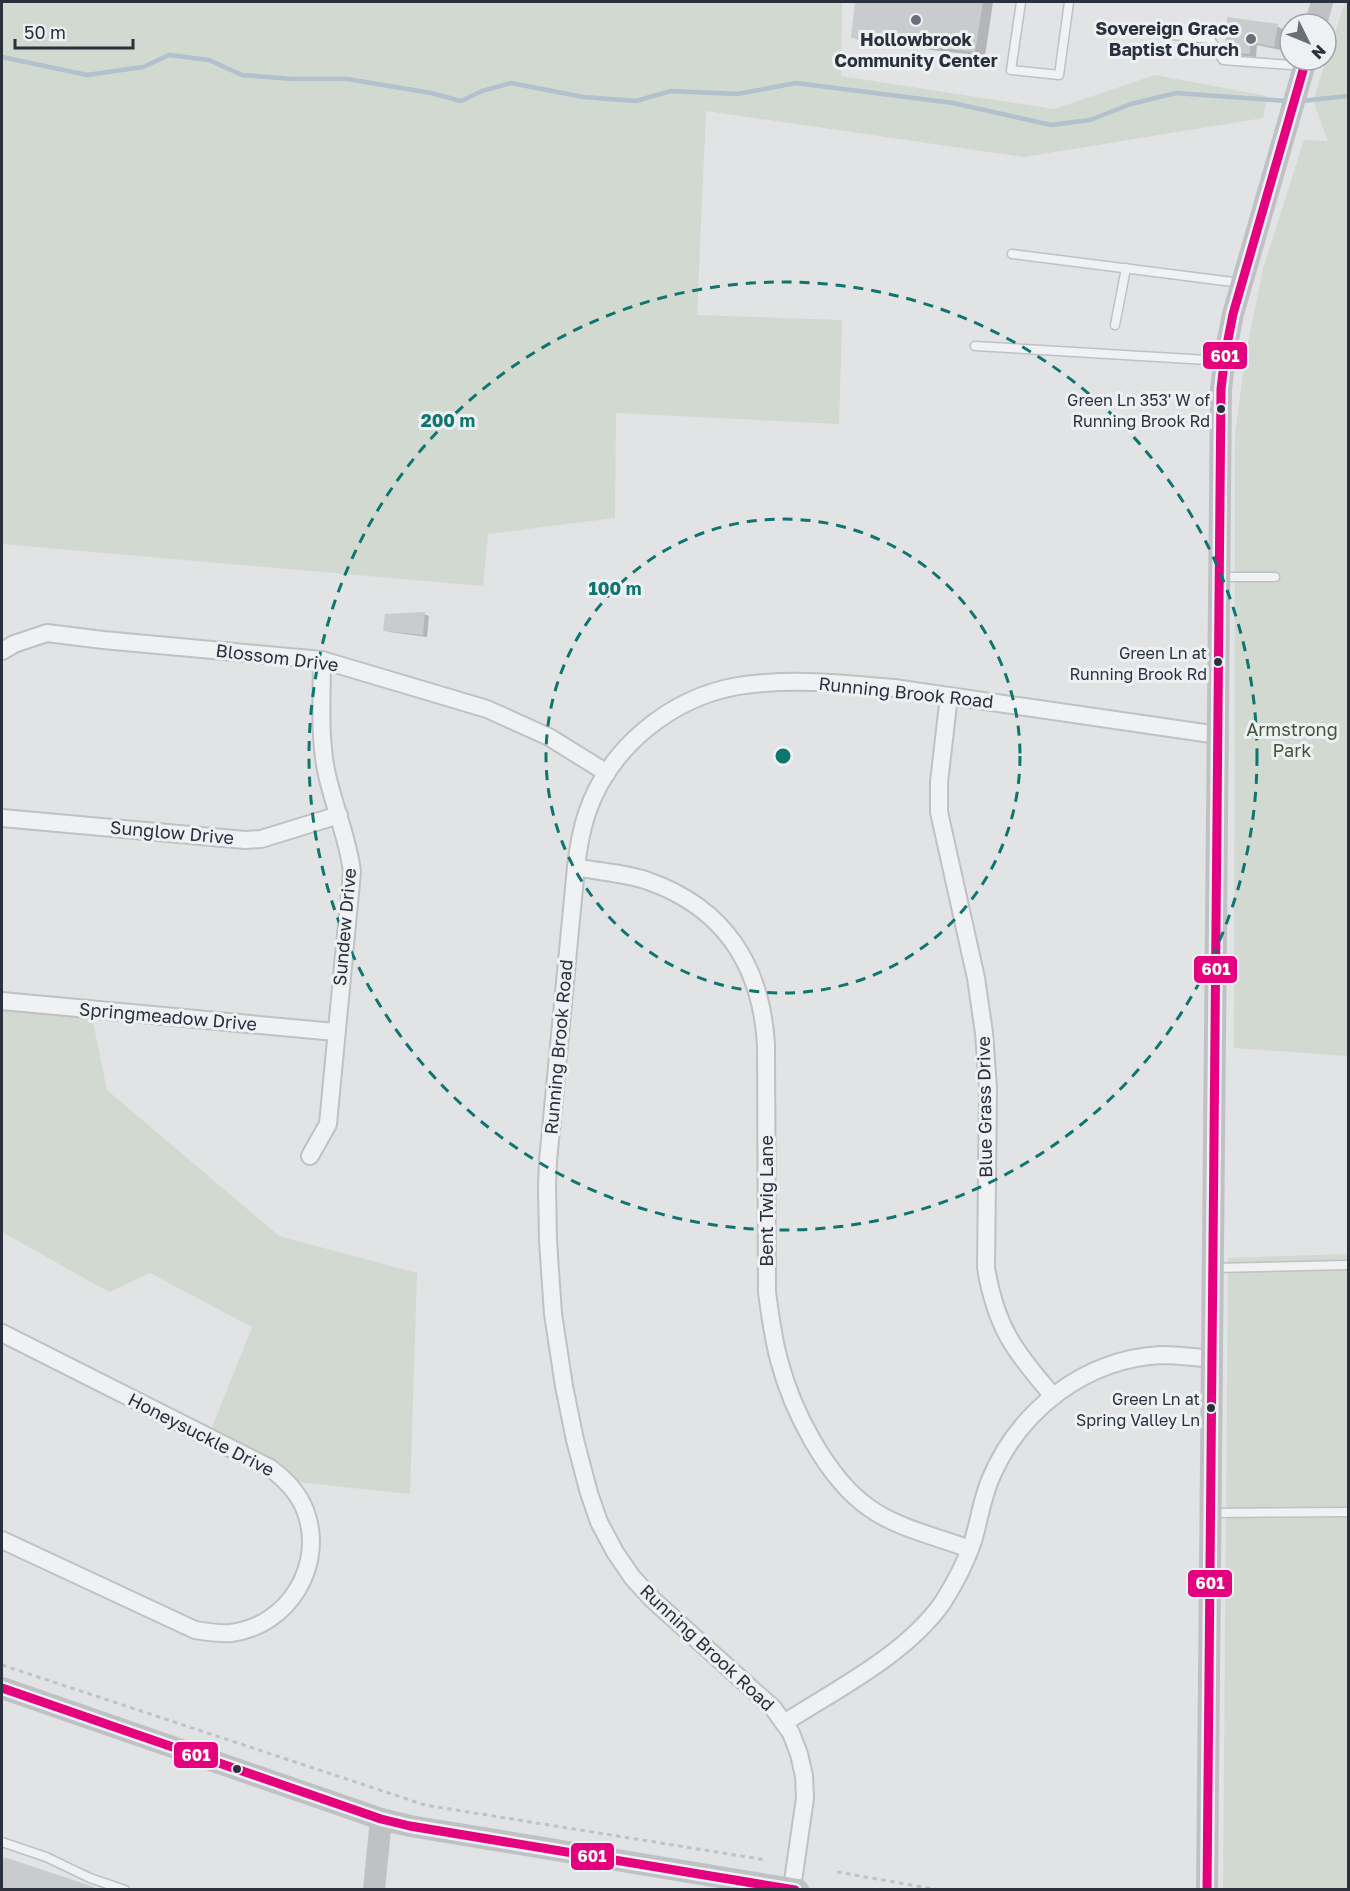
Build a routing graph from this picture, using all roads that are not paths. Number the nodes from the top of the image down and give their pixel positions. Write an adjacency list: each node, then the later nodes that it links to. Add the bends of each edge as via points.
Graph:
1 (1021, 2): 2 (lane, via 1011,70 1059,75)
2 (1069, 2)
3 (1173, 35): 4 (lane, via 1210,39 1223,60)
4 (1278, 62)
5 (1303, 72): 8 (street)
6 (1012, 254): 7 (lane)
7 (1126, 268): 8 (lane); 9 (lane)
8 (1242, 283): 11 (street)
9 (1115, 325)
10 (975, 346): 11 (lane)
11 (1224, 361): 12 (street)
12 (1220, 577): 13 (lane); 17 (street)
13 (1275, 577)
14 (2, 651): 15 (street, Blossom Drive, via 47,633)
15 (322, 660): 18 (street, Blossom Drive, via 487,708 549,737); 19 (street, Sundew Drive, via 322,748)
16 (949, 696): 17 (street, Running Brook Road); 18 (street, Running Brook Road, via 806,682 737,687 699,698 659,719 629,745); 29 (street, Blue Grass Drive, via 939,812 976,978 984,1033 988,1088 986,1268 991,1296 1005,1331 1027,1366)
17 (1218, 735): 26 (street)
18 (607, 773): 21 (street, Running Brook Road, via 587,812)
19 (339, 815): 20 (street, Sunglow Drive, via 245,840); 23 (street, Sundew Drive, via 352,872)
20 (2, 818)
21 (576, 867): 33 (street, Bent Twig Lane, via 645,880 695,904 716,922 747,965 758,992 766,1044 767,1292 777,1351 791,1396 828,1464 868,1507 888,1519); 35 (street, Running Brook Road, via 547,1186 553,1314 575,1440 599,1522 632,1577 773,1708)
22 (2, 1001): 23 (street, Springmeadow Drive)
23 (335, 1032): 24 (street, Sundew Drive, via 328,1124)
24 (310, 1156)
25 (1348, 1265): 26 (lane)
26 (1212, 1268): 28 (street)
27 (2, 1333): 32 (street, Honeysuckle Drive, via 270,1468 296,1493 310,1528 311,1546 302,1583 279,1612 248,1630 213,1633 195,1630)
28 (1211, 1359): 29 (street, via 1133,1359 1107,1366); 31 (street)
29 (1053, 1396): 33 (street, via 1033,1413 1000,1457)
30 (1348, 1512): 31 (lane)
31 (1210, 1513): 41 (street)
32 (2, 1540)
33 (970, 1549): 35 (street, via 942,1603 901,1646)
34 (2, 1688): 36 (street)
35 (784, 1723): 38 (street, Running Brook Road, via 799,1754 804,1776)
36 (381, 1819): 38 (street); 40 (street)
37 (2, 1842): 39 (lane)
38 (795, 1889)
39 (125, 1890)
40 (374, 1890)
41 (1207, 1890)

